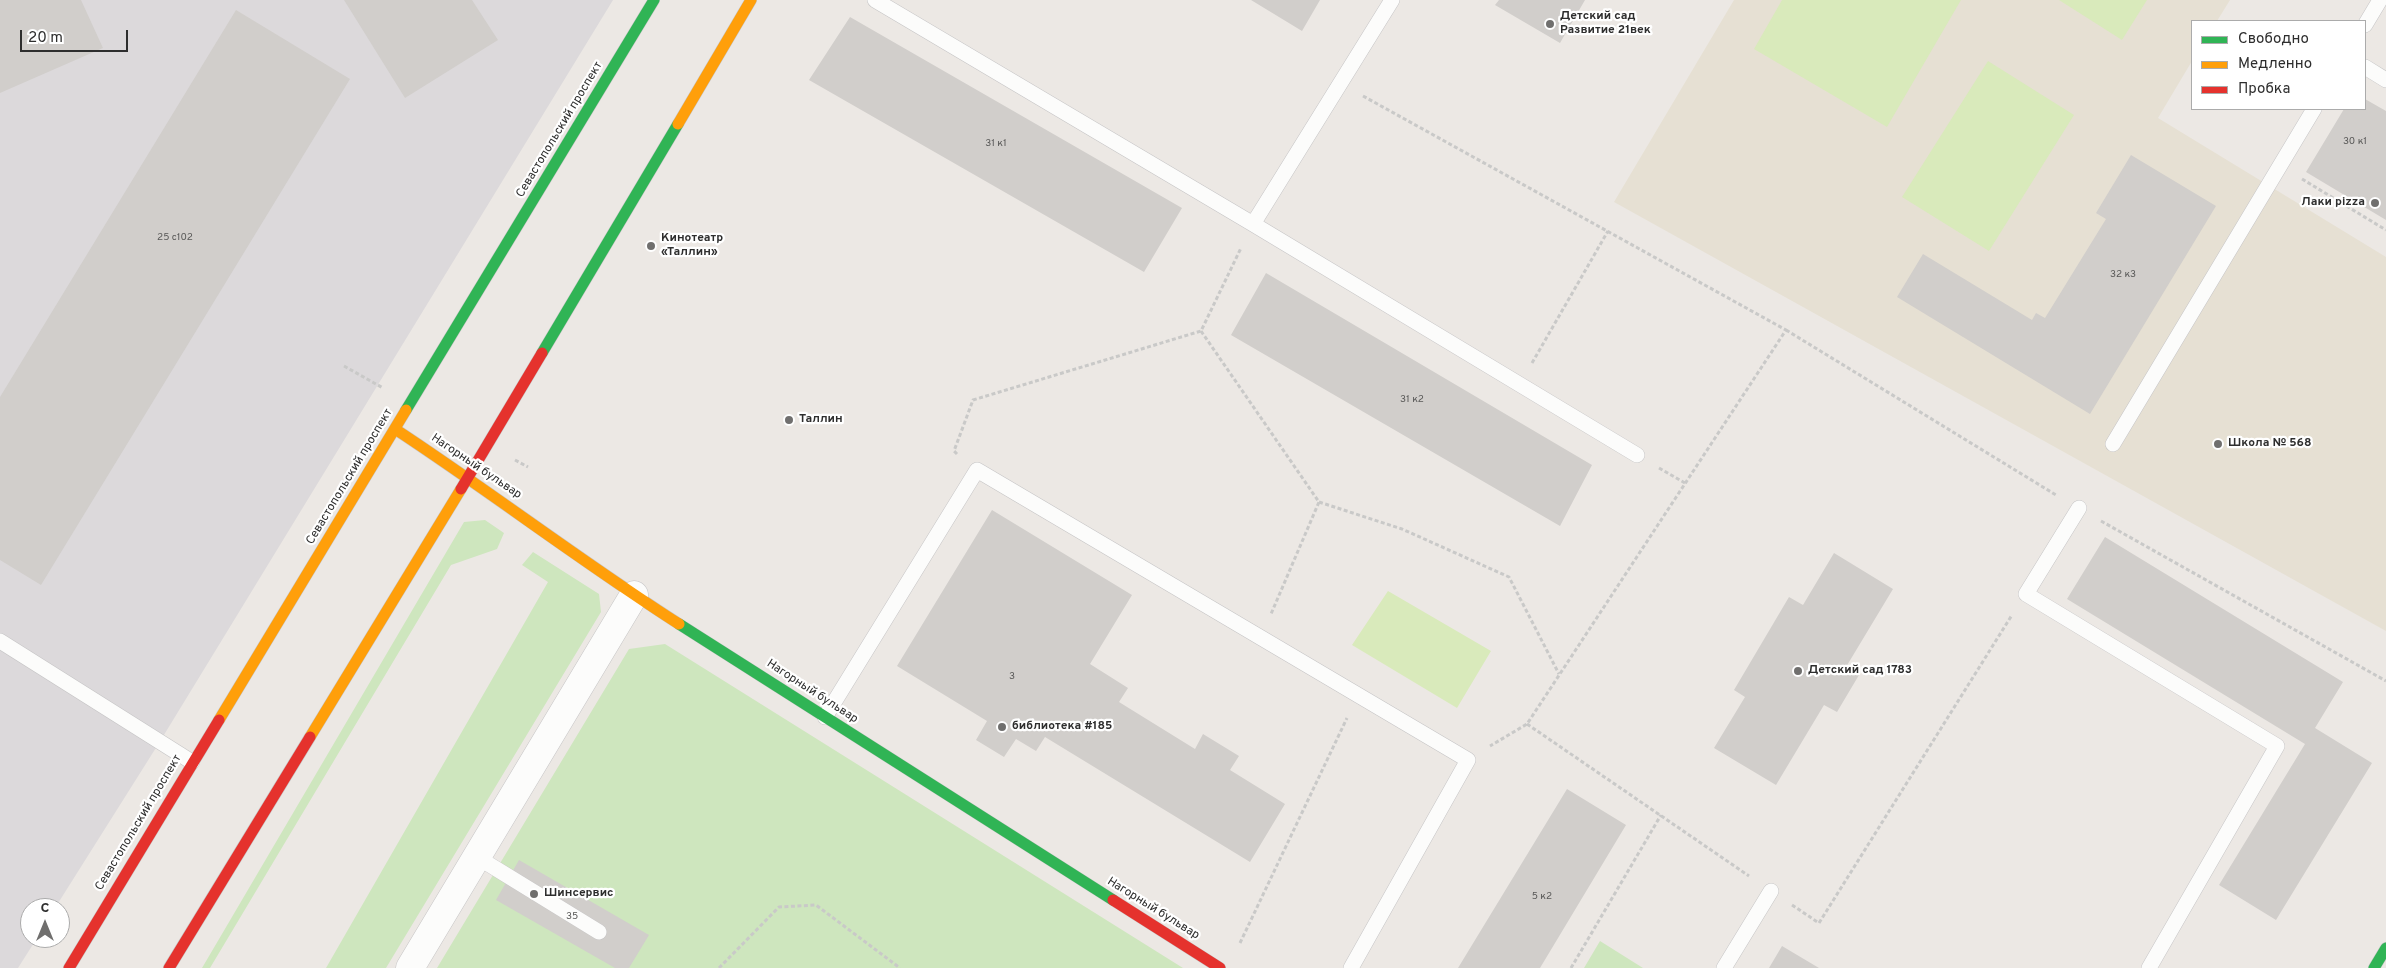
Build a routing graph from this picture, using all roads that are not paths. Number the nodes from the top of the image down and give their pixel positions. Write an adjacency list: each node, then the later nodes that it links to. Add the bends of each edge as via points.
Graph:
1 (654, 0): 11 (main road, Севастопольский проспект)
2 (751, 0): 14 (main road)
3 (876, 0): 10 (lane)
4 (1392, 0): 10 (lane)
5 (2380, 0): 6 (lane)
6 (2366, 23)
7 (2366, 68): 8 (lane)
8 (2386, 80)
9 (2313, 110): 12 (lane)
10 (1253, 224): 13 (lane)
11 (395, 429): 14 (main road, Нагорный бульвар); 19 (main road, Севастопольский проспект)
12 (2113, 444)
13 (1637, 455)
14 (469, 477): 16 (main road, Нагорный бульвар); 25 (main road)
15 (2079, 508): 30 (lane, via 2026,594 2277,746)
16 (634, 595): 18 (main road, Нагорный бульвар); 20 (street)
17 (0, 641): 19 (lane)
18 (825, 716): 27 (main road, Нагорный бульвар); 28 (lane, via 977,470 1468,760)
19 (192, 762): 24 (main road, Севастопольский проспект)
20 (477, 857): 22 (lane); 26 (street)
21 (1771, 891): 29 (lane)
22 (598, 932)
23 (2386, 948): 31 (main road)
24 (69, 968)
25 (169, 968)
26 (410, 968)
27 (1220, 968)
28 (1351, 968)
29 (1724, 968)
30 (2149, 968)
31 (2374, 968)

